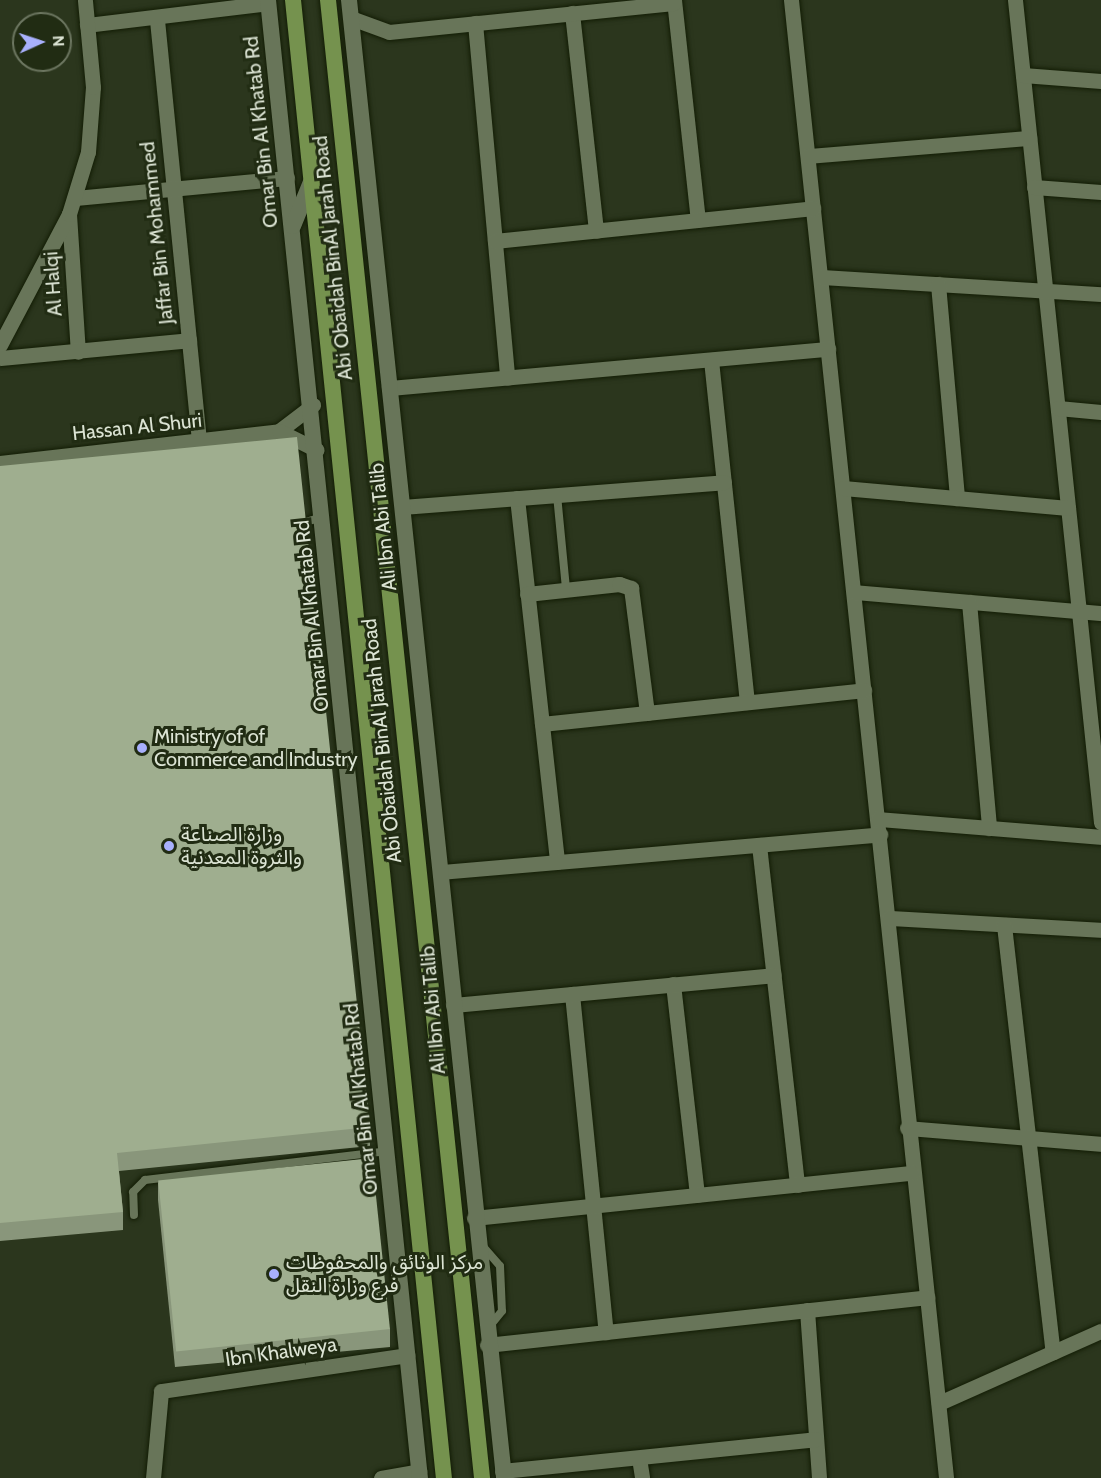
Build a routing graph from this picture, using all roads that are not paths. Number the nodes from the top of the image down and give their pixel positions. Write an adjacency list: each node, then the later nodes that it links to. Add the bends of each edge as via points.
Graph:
1 (84, 0): 13 (street)
2 (293, 0): 20 (main road, Abi Obaidah BinAl Jarah Road)
3 (328, 0): 27 (main road, Abi Obaidah BinAl Jarah Road)
4 (349, 0): 10 (street, Ali Ibn Abi Talib)
5 (791, 0): 17 (street)
6 (1015, 0): 14 (street)
7 (268, 2): 11 (street); 19 (street, Omar Bin Al Khatab Rd)
8 (674, 2): 9 (street); 28 (street)
9 (572, 13): 12 (street); 30 (street)
10 (351, 18): 12 (street, via 389,32); 18 (street, Ali Ibn Abi Talib)
11 (157, 20): 13 (street); 22 (street, Jaffar Bin Mohammed)
12 (475, 23): 31 (street)
13 (87, 25): 24 (street, via 92,98 88,152)
14 (1023, 75): 15 (street); 16 (street)
15 (1101, 81)
16 (1029, 138): 17 (street); 21 (street)
17 (808, 156): 25 (street)
18 (366, 177): 27 (street); 43 (street, Ali Ibn Abi Talib)
19 (287, 178): 22 (street); 29 (street, Omar Bin Al Khatab Rd)
20 (311, 182): 29 (street); 85 (main road, Abi Obaidah BinAl Jarah Road)
21 (1034, 187): 23 (street); 34 (street)
22 (174, 192): 24 (street); 36 (street, Jaffar Bin Mohammed)
23 (1101, 192)
24 (75, 198): 26 (street)
25 (813, 208): 28 (street); 32 (street)
26 (69, 214): 37 (street); 39 (street, Al Halqi)
27 (349, 214): 87 (main road, Abi Obaidah BinAl Jarah Road)
28 (698, 220): 30 (street)
29 (292, 226): 44 (street, Omar Bin Al Khatab Rd)
30 (596, 231): 31 (street)
31 (495, 242): 42 (street)
32 (821, 278): 33 (street); 38 (street)
33 (938, 284): 34 (street); 55 (street)
34 (1046, 291): 35 (street); 45 (street)
35 (1101, 294)
36 (189, 340): 39 (street); 48 (street, Jaffar Bin Mohammed)
37 (0, 345)
38 (828, 349): 41 (street); 52 (street)
39 (78, 352): 40 (street)
40 (0, 358)
41 (711, 360): 42 (street); 51 (street)
42 (507, 378): 43 (street)
43 (389, 388): 56 (street, Ali Ibn Abi Talib)
44 (313, 405): 47 (street, Hassan Al Shuri); 49 (street, Omar Bin Al Khatab Rd)
45 (1058, 408): 46 (street); 57 (street)
46 (1101, 412)
47 (279, 431): 48 (street, Hassan Al Shuri); 49 (street)
48 (199, 442): 50 (street, Hassan Al Shuri)
49 (317, 450): 58 (street, Omar Bin Al Khatab Rd)
50 (0, 463)
51 (724, 482): 53 (street); 67 (street)
52 (843, 488): 55 (street); 61 (street)
53 (557, 495): 54 (street); 60 (lane)
54 (516, 498): 56 (street); 62 (street)
55 (957, 498): 57 (street)
56 (402, 507): 77 (street, Ali Ibn Abi Talib)
57 (1068, 508): 64 (street)
58 (323, 517): 59 (lane); 86 (street, Omar Bin Al Khatab Rd, via 337,704)
59 (287, 525)
60 (566, 589): 62 (street); 68 (street, via 619,584 634,591)
61 (854, 592): 63 (street); 66 (street)
62 (527, 594): 70 (street)
63 (969, 602): 64 (street); 73 (street)
64 (1080, 611): 65 (street); 69 (street)
65 (1101, 613)
66 (864, 690): 67 (street); 72 (street)
67 (747, 702): 68 (street)
68 (647, 713): 70 (street)
69 (1096, 722): 71 (street)
70 (542, 723): 76 (street)
71 (1101, 823)
72 (879, 827): 73 (street); 75 (street); 78 (street)
73 (989, 828): 74 (street)
74 (1101, 837)
75 (759, 845): 76 (street); 81 (street)
76 (557, 862): 77 (street)
77 (441, 872): 84 (street, Ali Ibn Abi Talib)
78 (889, 918): 79 (street); 88 (street)
79 (1004, 925): 80 (street); 89 (street)
80 (1101, 930)
81 (774, 975): 82 (street); 95 (street)
82 (673, 984): 83 (street); 97 (street)
83 (572, 994): 84 (street); 98 (street)
84 (453, 1005): 90 (street, Ali Ibn Abi Talib)
85 (397, 1046): 86 (street); 110 (main road, Abi Obaidah BinAl Jarah Road)
86 (380, 1073): 92 (street, Omar Bin Al Khatab Rd)
87 (441, 1109): 90 (street); 118 (main road, Abi Obaidah BinAl Jarah Road)
88 (907, 1128): 89 (street); 93 (street)
89 (1028, 1137): 91 (street); 106 (street)
90 (466, 1144): 100 (street, Ali Ibn Abi Talib)
91 (1101, 1144)
92 (387, 1151): 94 (lane); 107 (street, Omar Bin Al Khatab Rd)
93 (911, 1173): 95 (street); 101 (street)
94 (193, 1175): 96 (lane); 99 (lane, via 137,1184)
95 (797, 1185): 97 (street)
96 (194, 1187)
97 (697, 1195): 98 (street)
98 (593, 1206): 100 (street); 104 (street)
99 (134, 1215)
100 (474, 1218): 105 (street, Ali Ibn Abi Talib)
101 (927, 1297): 102 (street); 109 (street)
102 (807, 1310): 104 (street); 111 (street)
103 (1101, 1331): 106 (street)
104 (606, 1332): 105 (street)
105 (486, 1337): 114 (street, Ali Ibn Abi Talib)
106 (1053, 1352): 109 (street)
107 (407, 1355): 108 (street, Omar Bin Al Khatab Rd); 115 (street, Ibn Khalweya, via 161,1391)
108 (412, 1396): 110 (street); 113 (street, Omar Bin Al Khatab Rd)
109 (939, 1403): 121 (street)
110 (436, 1421): 117 (main road, Abi Obaidah BinAl Jarah Road)
111 (815, 1439): 112 (street); 120 (street)
112 (639, 1458): 114 (street); 119 (street)
113 (419, 1474): 116 (street)
114 (503, 1474)
115 (153, 1478)
116 (381, 1478)
117 (444, 1478)
118 (482, 1478)
119 (642, 1478)
120 (819, 1478)
121 (946, 1478)

